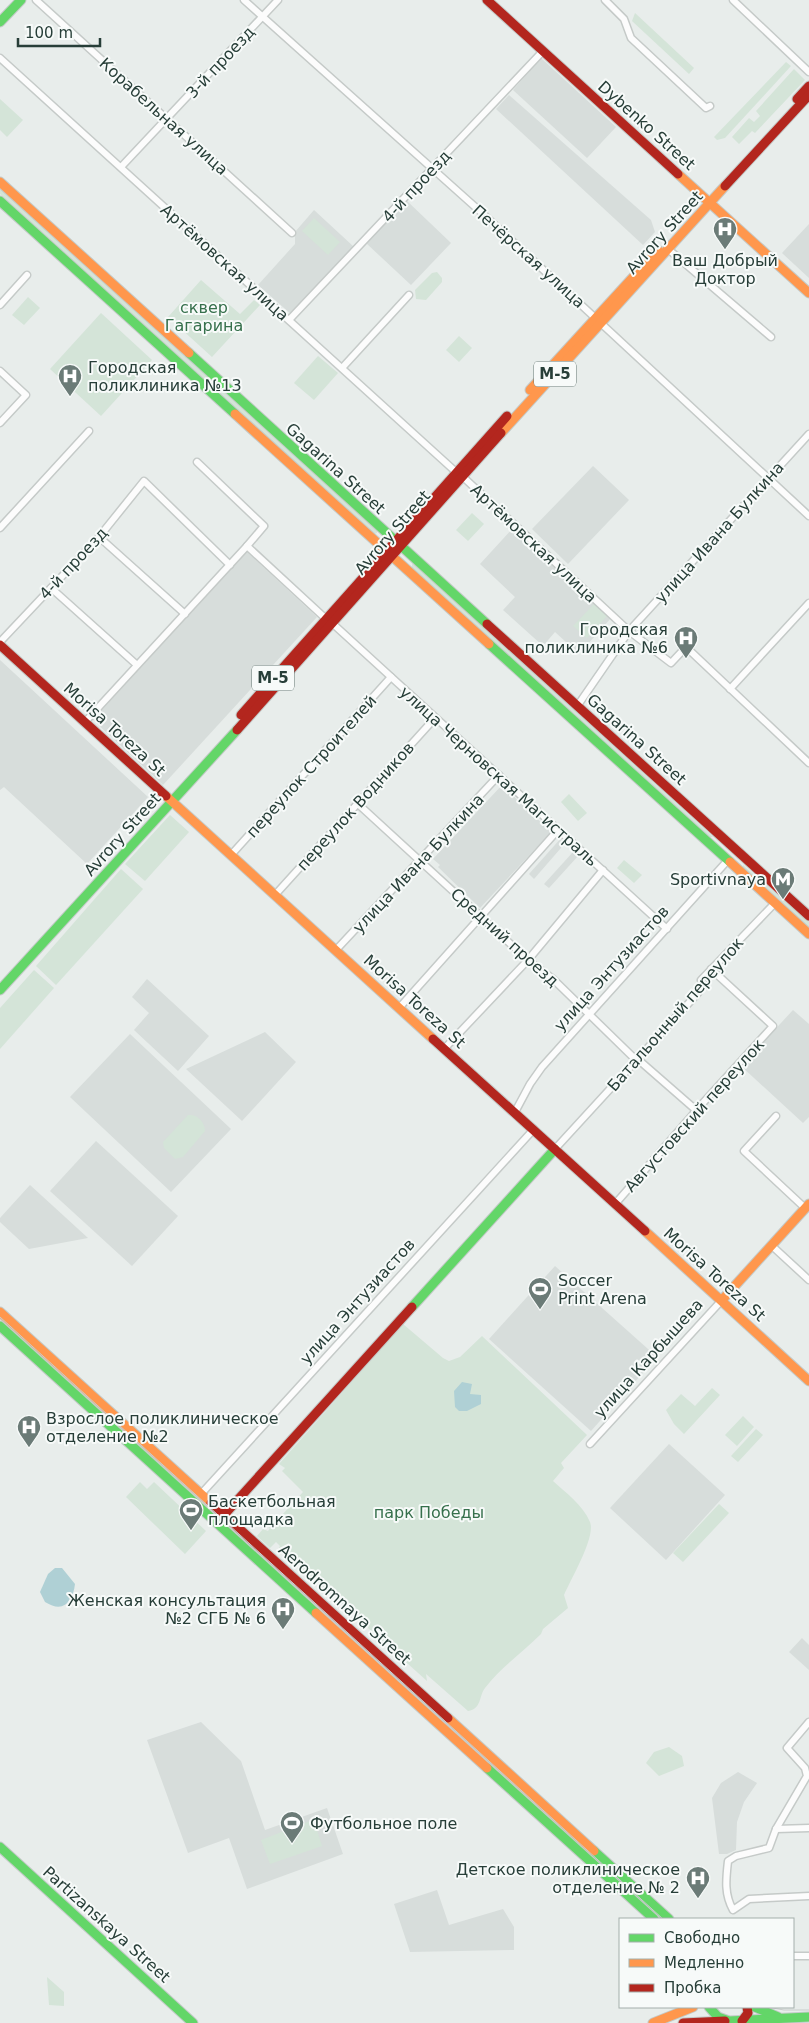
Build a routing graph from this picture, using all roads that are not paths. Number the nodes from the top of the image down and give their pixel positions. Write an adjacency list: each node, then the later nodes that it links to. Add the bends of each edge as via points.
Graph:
1 (21, 0): 9 (main road)
2 (36, 0): 16 (street, Корабельная улица)
3 (244, 0): 8 (street, Печёрская улица)
4 (278, 0): 8 (street, 3-й проезд)
5 (487, 0): 10 (main road, Dybenko Street)
6 (605, 0): 15 (street, via 624,19 631,38 706,108)
7 (733, 0): 12 (street)
8 (263, 17): 16 (street, 3-й проезд); 18 (street, Печёрская улица)
9 (0, 22)
10 (543, 51): 18 (street, 4-й проезд); 21 (main road, Dybenko Street)
11 (0, 58): 17 (street, Артёмовская улица)
12 (809, 72)
13 (809, 86): 21 (main road, Avrory Street / М-5)
14 (809, 96): 21 (main road, Avrory Street / М-5)
15 (710, 106)
16 (166, 118): 17 (street, 3-й проезд); 22 (street, Корабельная улица)
17 (121, 167): 28 (street, Артёмовская улица)
18 (432, 168): 28 (street, 4-й проезд); 29 (street, Печёрская улица)
19 (0, 182): 42 (main road, Gagarina Street)
20 (0, 201): 44 (main road, Gagarina Street)
21 (708, 201): 23 (main road, Avrory Street / М-5); 25 (main road, Dybenko Street); 29 (main road, Avrory Street / М-5)
22 (292, 233)
23 (668, 249): 29 (main road, Avrory Street / М-5); 30 (street)
24 (27, 275): 27 (street)
25 (809, 292)
26 (409, 295): 31 (street)
27 (0, 305)
28 (290, 320): 31 (street, Артёмовская улица)
29 (599, 320): 37 (main road, Avrory Street / М-5); 38 (street, Печёрская улица)
30 (771, 337)
31 (342, 368): 37 (street, Артёмовская улица)
32 (0, 371): 33 (street, via 26,394)
33 (0, 423)
34 (89, 432): 40 (street)
35 (809, 434): 38 (street, улица Ивана Булкина)
36 (197, 462): 43 (street, via 264,526)
37 (456, 471): 42 (main road, Avrory Street / М-5); 50 (street, Артёмовская улица)
38 (768, 477): 39 (street, Печёрская улица); 50 (street, улица Ивана Булкина)
39 (809, 516)
40 (0, 528)
41 (99, 537): 45 (street, 4-й проезд, via 144,481); 46 (street, 4-й проезд); 48 (street)
42 (397, 543): 44 (main road, Avrory Street / М-5); 55 (main road, Gagarina Street)
43 (247, 546): 45 (street); 49 (street, улица Черновская Магистраль)
44 (389, 553): 49 (main road, Avrory Street / М-5); 66 (main road, Gagarina Street)
45 (230, 564): 48 (street)
46 (51, 588): 51 (street, 4-й проезд); 52 (street)
47 (809, 603): 54 (street)
48 (185, 614): 52 (street)
49 (329, 621): 53 (street, улица Черновская Магистраль); 60 (main road, Avrory Street / М-5)
50 (628, 631): 54 (street, Артёмовская улица, via 671,663 686,647); 55 (street, улица Ивана Булкина)
51 (0, 643): 57 (main road, Morisa Toreza St)
52 (137, 666): 57 (street)
53 (391, 677): 56 (street, улица Черновская Магистраль); 64 (street, переулок Строителей)
54 (730, 689): 58 (street)
55 (578, 705): 63 (main road, Gagarina Street)
56 (435, 718): 59 (street, улица Черновская Магистраль); 61 (street, переулок Водников)
57 (85, 722): 60 (main road, Morisa Toreza St)
58 (809, 763)
59 (499, 776): 62 (street, улица Черновская Магистраль); 65 (street, улица Ивана Булкина)
60 (170, 799): 64 (main road, Morisa Toreza St); 77 (main road, Avrory Street / М-5); 78 (main road, Avrory Street / М-5)
61 (358, 804): 65 (street, Средний проезд); 68 (street, переулок Водников)
62 (558, 830): 67 (street, улица Черновская Магистраль); 71 (street)
63 (737, 850): 66 (main road, улица Энтузиастов); 70 (main road, Gagarina Street)
64 (231, 855): 68 (main road, Morisa Toreza St)
65 (420, 860): 71 (street, Средний проезд); 74 (street, улица Ивана Булкина)
66 (728, 860): 69 (main road, Gagarina Street); 72 (street, улица Энтузиастов)
67 (603, 870): 72 (street, улица Черновская Магистраль); 75 (street)
68 (276, 895): 74 (main road, Morisa Toreza St)
69 (775, 903): 73 (main road, Gagarina Street); 76 (street, Батальонный переулок)
70 (809, 916)
71 (481, 917): 75 (street, Средний проезд); 79 (street)
72 (667, 929): 80 (street, улица Энтузиастов)
73 (809, 934)
74 (336, 950): 79 (main road, Morisa Toreza St)
75 (528, 960): 80 (street, Средний проезд, via 554,978); 81 (street)
76 (711, 969): 82 (street, Батальонный переулок, via 701,980 703,984 698,993); 83 (street, Августовский переулок, via 773,1026)
77 (0, 981)
78 (0, 990)
79 (400, 1007): 81 (main road, Morisa Toreza St)
80 (589, 1014): 82 (street, Средний проезд); 84 (street, улица Энтузиастов, via 536,1075)
81 (445, 1048): 84 (main road, Morisa Toreza St)
82 (636, 1060): 83 (street, Средний проезд); 87 (street, Батальонный переулок)
83 (696, 1110): 88 (street, Августовский переулок)
84 (515, 1112): 86 (main road, Morisa Toreza St)
85 (776, 1116): 89 (street, via 744,1151)
86 (534, 1129): 87 (main road, Morisa Toreza St); 97 (street, улица Энтузиастов)
87 (555, 1148): 88 (main road, Morisa Toreza St); 98 (main road)
88 (616, 1204): 92 (main road, Morisa Toreza St)
89 (807, 1206): 90 (main road, улица Карбышева)
90 (771, 1245): 91 (street); 92 (main road, улица Карбышева)
91 (809, 1280)
92 (722, 1300): 95 (main road, Morisa Toreza St); 96 (street, улица Карбышева)
93 (0, 1312): 97 (main road, Aerodromnaya Street)
94 (0, 1326): 106 (main road, Aerodromnaya Street)
95 (809, 1381)
96 (590, 1444)
97 (201, 1494): 98 (main road, Aerodromnaya Street)
98 (224, 1515): 107 (main road, Aerodromnaya Street)
99 (809, 1722): 100 (street, via 787,1748)
100 (807, 1768): 102 (street, via 806,1776)
101 (809, 1828): 102 (street)
102 (776, 1829): 105 (street, via 769,1848 728,1861 725,1882 727,1899)
103 (0, 1847): 119 (main road, Partizanskaya Street)
104 (809, 1896): 105 (street, via 749,1898)
105 (733, 1910): 108 (street)
106 (653, 1918)
107 (668, 1918)
108 (734, 1918)
109 (794, 1956): 110 (street)
110 (809, 1956)
111 (690, 2008): 120 (main road)
112 (711, 2008): 118 (main road)
113 (713, 2008): 118 (main road)
114 (747, 2008): 118 (main road, via 748,2013)
115 (757, 2008): 117 (main road)
116 (809, 2017): 117 (main road)
117 (781, 2018): 118 (main road)
118 (733, 2021): 121 (main road)
119 (193, 2023)
120 (653, 2023)
121 (683, 2023)

